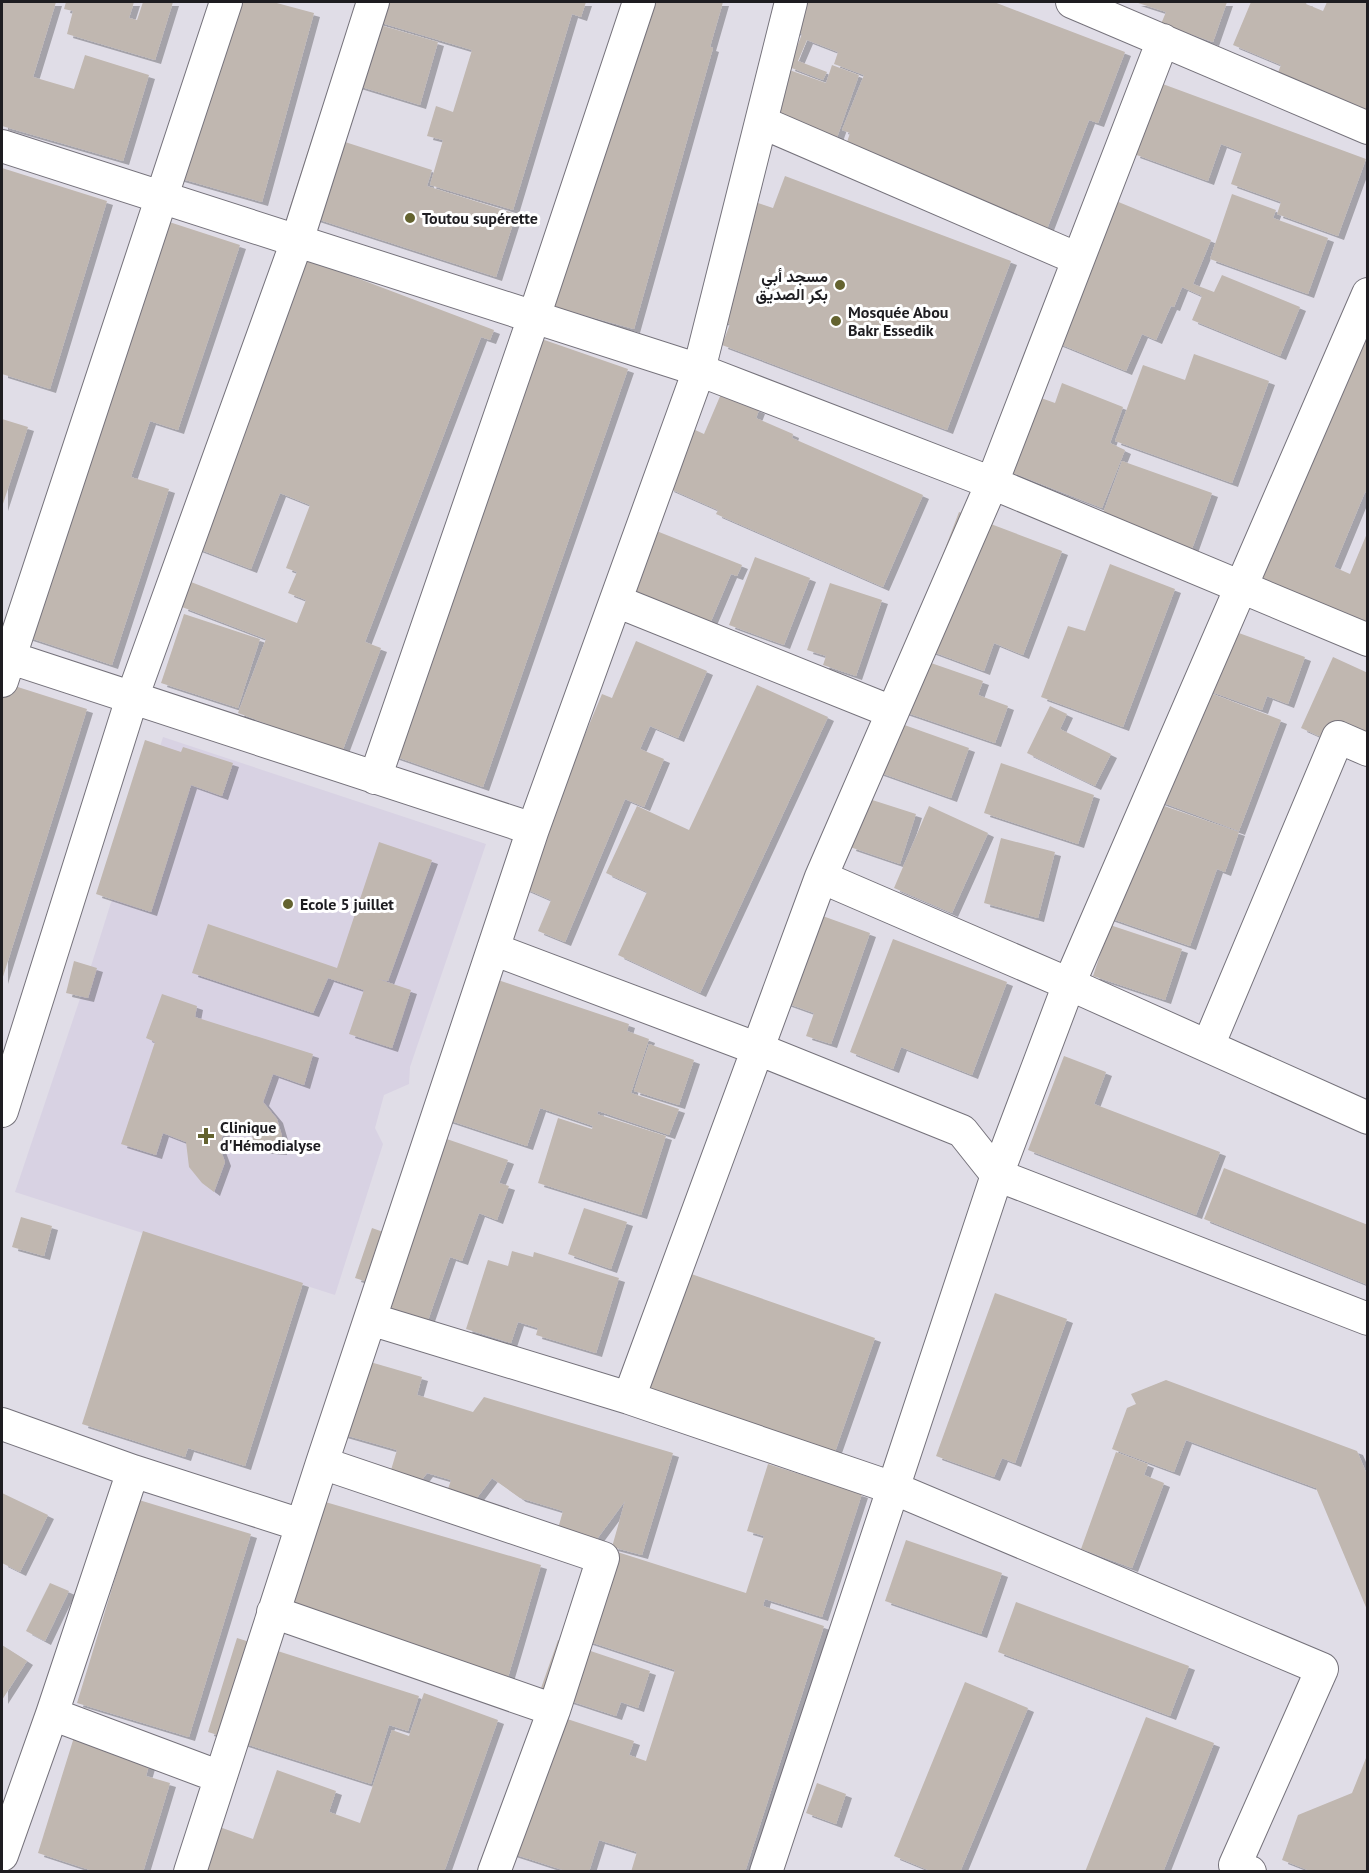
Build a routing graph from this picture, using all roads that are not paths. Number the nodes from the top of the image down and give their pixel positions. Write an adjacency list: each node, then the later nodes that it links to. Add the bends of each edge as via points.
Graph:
1 (226, 2): 10 (street)
2 (373, 2): 11 (street)
3 (639, 2): 14 (street)
4 (791, 2): 7 (street)
5 (1072, 2): 6 (street)
6 (1163, 40): 8 (street); 12 (street)
7 (761, 122): 12 (street); 15 (street)
8 (1368, 128)
9 (2, 146): 10 (street)
10 (161, 197): 11 (street); 20 (street)
11 (297, 241): 14 (street); 21 (street)
12 (1078, 260): 16 (street)
13 (1368, 294): 17 (street)
14 (534, 317): 15 (street); 24 (street)
15 (699, 370): 16 (street); 18 (street)
16 (992, 483): 17 (street); 22 (street)
17 (1240, 587): 19 (street); 28 (street)
18 (616, 600): 22 (street); 25 (street)
19 (1368, 640)
20 (4, 665): 21 (street)
21 (132, 698): 24 (street); 31 (street)
22 (892, 712): 26 (street)
23 (1368, 750): 29 (street, via 1338,737)
24 (375, 778): 25 (street)
25 (533, 829): 27 (street)
26 (821, 877): 28 (street); 30 (street)
27 (493, 949): 30 (street); 34 (street)
28 (1069, 984): 29 (street); 33 (street)
29 (1208, 1047): 32 (street)
30 (758, 1049): 33 (street, via 962,1131); 36 (street)
31 (2, 1111)
32 (1368, 1118)
33 (997, 1175): 35 (street); 40 (street)
34 (370, 1319): 36 (street); 38 (street)
35 (1368, 1319)
36 (629, 1398): 40 (street)
37 (2, 1424): 39 (street)
38 (322, 1463): 41 (street); 43 (street, via 603,1558)
39 (133, 1471): 41 (street); 44 (street)
40 (893, 1488): 49 (street); 50 (street, via 1322,1669 1235,1865)
41 (301, 1525): 42 (street)
42 (273, 1612): 43 (street); 45 (street)
43 (554, 1710): 48 (street)
44 (52, 1714): 45 (street); 46 (street)
45 (220, 1777): 47 (street)
46 (2, 1855)
47 (190, 1871)
48 (494, 1872)
49 (766, 1872)
50 (1250, 1872)

